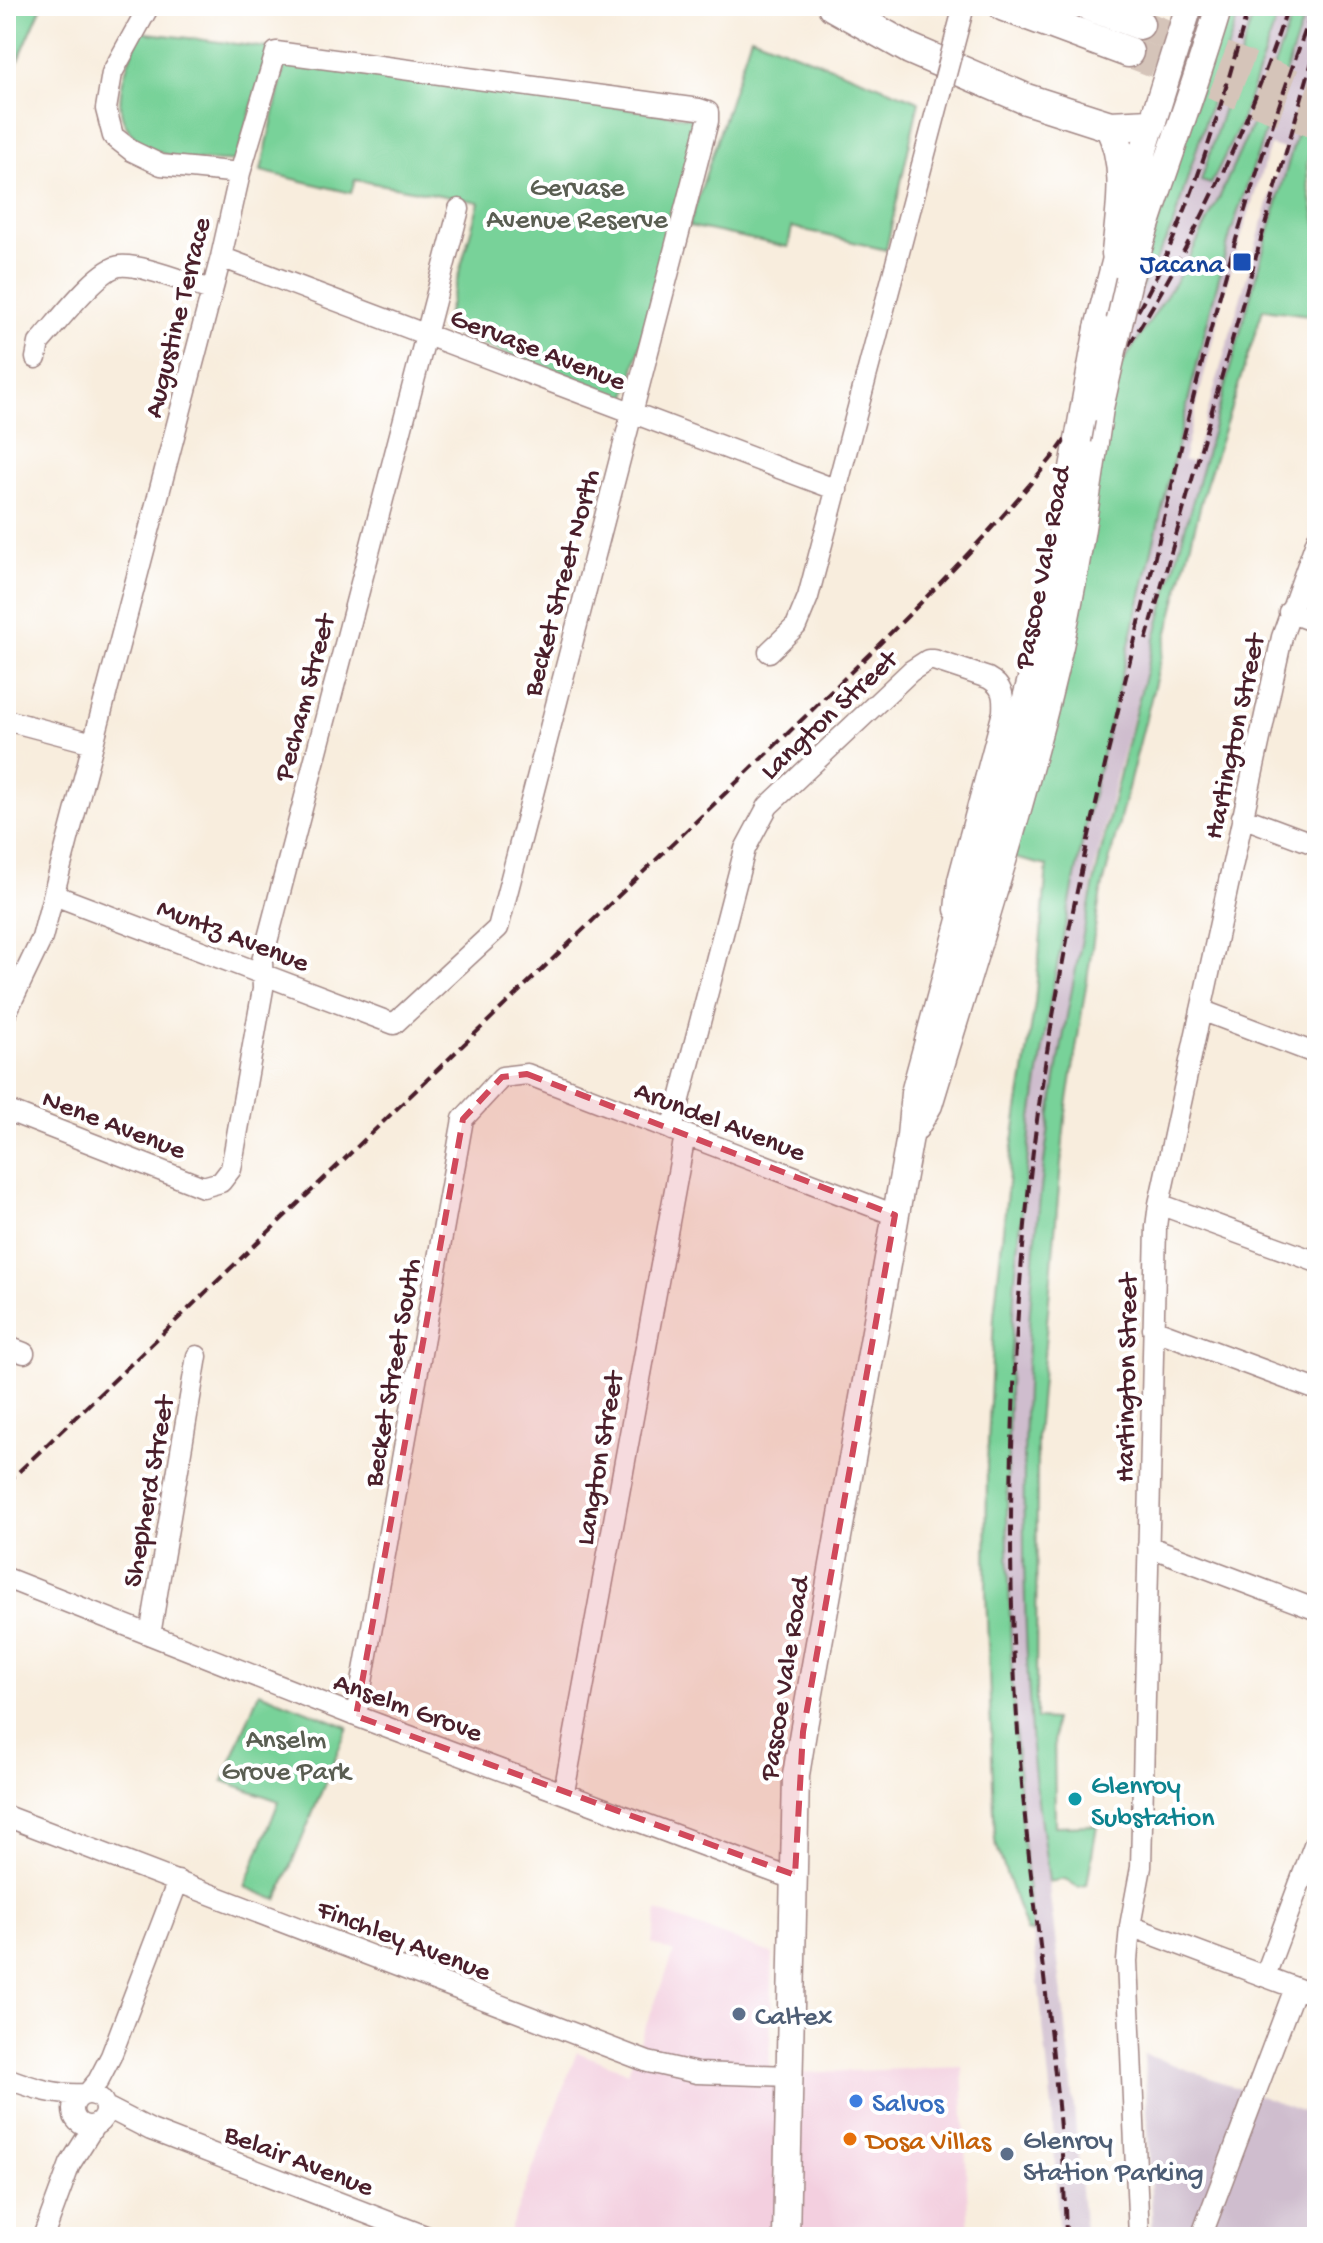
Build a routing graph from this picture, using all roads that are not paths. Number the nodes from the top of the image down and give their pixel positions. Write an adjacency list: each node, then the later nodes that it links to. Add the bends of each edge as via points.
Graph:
1 (149, 6): 11 (street, via 112,73 106,109 113,136 161,165)
2 (833, 6): 10 (highway, via 910,49 1012,93)
3 (964, 6): 19 (street, bridge)
4 (1004, 6): 5 (highway, via 1133,38)
5 (1090, 6)
6 (1189, 6): 9 (main road, Pascoe Vale Road)
7 (1216, 17): 9 (main road, via 1170,111); 38 (main road, Pascoe Vale Road, bridge, via 1129,280 1100,408 1054,670 1028,770 929,1105)
8 (708, 112): 11 (street, Augustine Terrace, via 276,52); 18 (street, Becket Street North)
9 (1151, 124): 10 (highway); 13 (main road, Pascoe Vale Road)
10 (1110, 126): 13 (highway, via 1120,145 1123,174)
11 (240, 173): 14 (street, Augustine Terrace)
12 (459, 209): 16 (street, Pecham Street)
13 (1117, 253): 29 (main road, Pascoe Vale Road, bridge, via 1098,328 1044,629)
14 (221, 257): 15 (street, Augustine Terrace); 16 (street, Gervase Avenue)
15 (212, 290): 17 (street, via 119,265 101,275 39,343); 25 (street, Augustine Terrace)
16 (426, 334): 18 (street, Gervase Avenue); 30 (street, Pecham Street, via 262,961)
17 (36, 358)
18 (632, 413): 19 (street, Gervase Avenue); 33 (street, Becket Street North, via 498,928)
19 (837, 490): 23 (street, via 800,619)
20 (1317, 539): 21 (street, Hartington Street)
21 (1289, 612): 22 (street); 26 (street, Hartington Street)
22 (1317, 623)
23 (769, 652)
24 (6, 720): 25 (street)
25 (93, 743): 28 (street, Augustine Terrace)
26 (1242, 817): 27 (street); 31 (street, Hartington Street)
27 (1317, 845)
28 (54, 895): 30 (street, Muntz Avenue); 32 (street, Augustine Terrace, via 42,938)
29 (957, 937): 37 (street, Langton Street, via 958,880 1004,695 996,682 928,660 768,806 745,849); 38 (main road, Pascoe Vale Road, via 914,1093)
30 (263, 975): 33 (street, Muntz Avenue); 39 (street, Pecham Street, via 231,1169 221,1182)
31 (1201, 1010): 34 (street); 40 (street, Hartington Street)
32 (6, 1013)
33 (394, 1024)
34 (1317, 1054)
35 (527, 1074): 37 (street, Arundel Avenue); 50 (street, Becket Street South, via 502,1077 463,1119)
36 (6, 1110): 39 (street, Nene Avenue)
37 (679, 1132): 41 (street, Arundel Avenue); 51 (street, Langton Street)
38 (910, 1136): 41 (main road, Pascoe Vale Road)
39 (203, 1187)
40 (1159, 1204): 42 (street); 43 (street, Hartington Street)
41 (895, 1215): 54 (main road, Pascoe Vale Road, via 800,1746)
42 (1317, 1262)
43 (1153, 1329): 45 (street); 46 (street, Hartington Street)
44 (197, 1356): 49 (street, Shepherd Street)
45 (1317, 1390)
46 (1148, 1546): 48 (street); 56 (street, Hartington Street, via 1141,1867)
47 (6, 1578): 49 (street, Anselm Grove)
48 (1317, 1610)
49 (150, 1635): 50 (street, Anselm Grove)
50 (356, 1716): 51 (street, Anselm Grove)
51 (564, 1792): 54 (street, Anselm Grove, via 782,1875)
52 (6, 1816): 55 (street, Finchley Avenue)
53 (1317, 1837): 57 (street)
54 (795, 1875): 61 (main road, Pascoe Vale Road)
55 (178, 1881): 60 (street); 61 (street, Finchley Avenue, via 648,2062 697,2073)
56 (1130, 1926): 57 (street); 69 (street, Hartington Street)
57 (1265, 1976): 58 (street)
58 (1295, 1988): 59 (street); 70 (street)
59 (1317, 1996)
60 (111, 2056): 64 (street); 65 (street)
61 (791, 2076): 68 (main road, Pascoe Vale Road)
62 (6, 2078): 63 (street)
63 (37, 2090): 64 (street); 65 (street)
64 (86, 2094): 65 (street, via 74,2103)
65 (92, 2116): 66 (street); 67 (street, Belair Avenue, via 151,2130)
66 (43, 2237)
67 (425, 2237)
68 (786, 2237)
69 (1139, 2237)
70 (1201, 2237)

